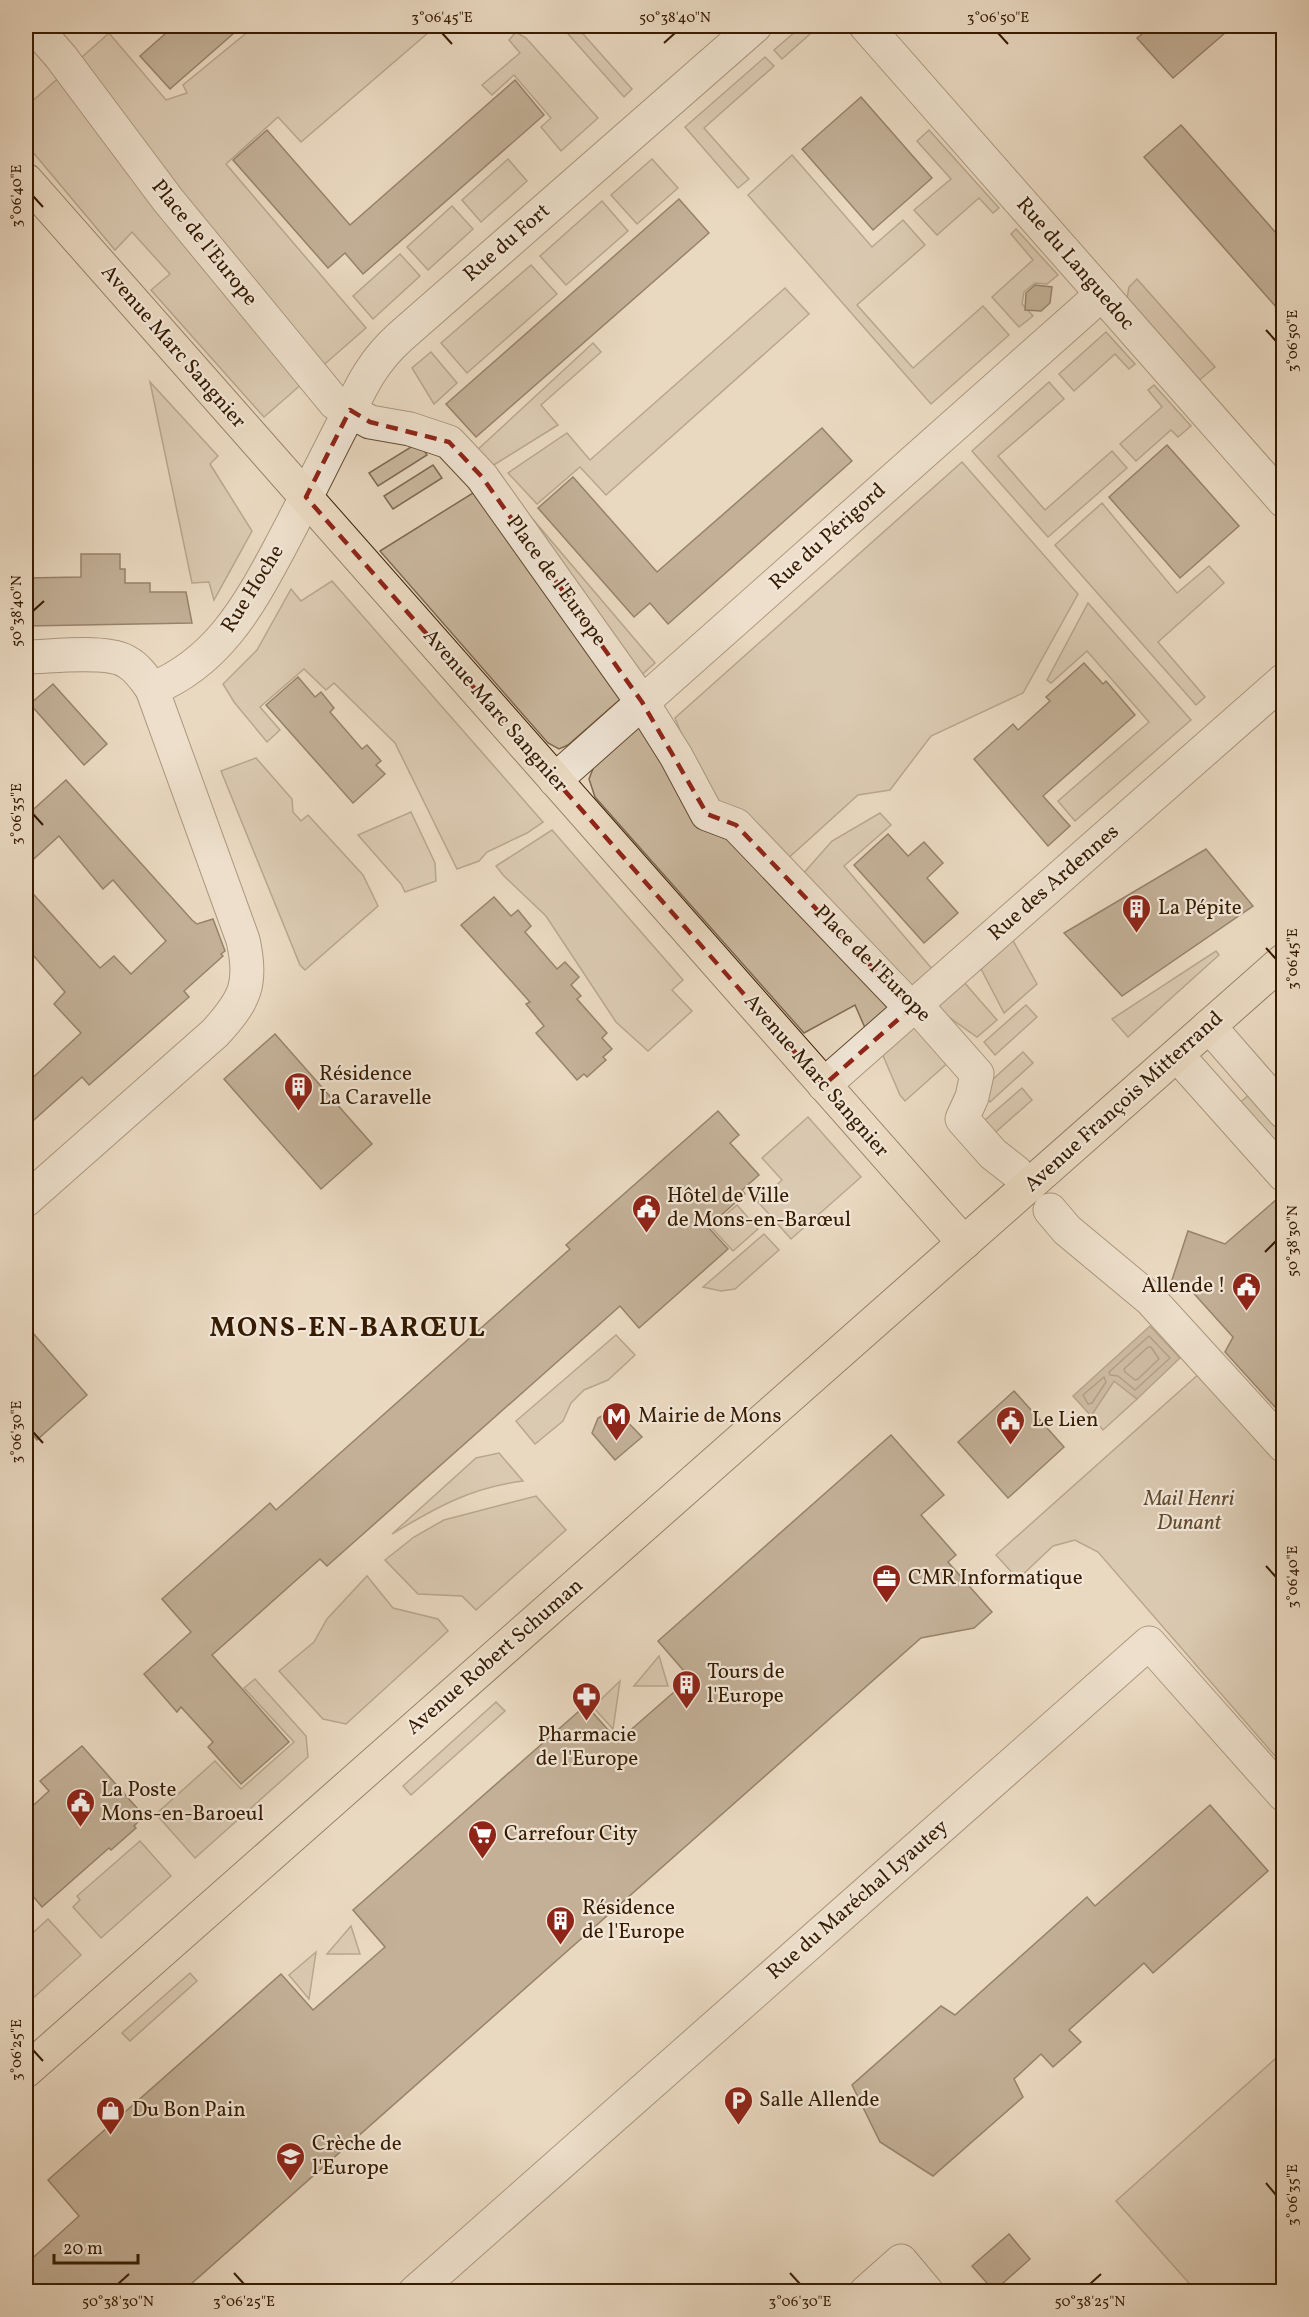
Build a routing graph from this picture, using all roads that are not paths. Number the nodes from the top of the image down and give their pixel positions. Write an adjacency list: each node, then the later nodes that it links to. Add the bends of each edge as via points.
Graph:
1 (34, 26): 6 (street, Place de l'Europe, via 168,200 335,404)
2 (755, 26): 6 (street, Rue du Fort, via 385,351 369,372)
3 (866, 26): 5 (street, Rue du Languedoc)
4 (26, 180): 7 (main road, Avenue Marc Sangnier)
5 (1102, 294): 8 (street, Rue du Languedoc); 12 (street, Rue du Périgord)
6 (350, 410): 7 (street, Rue du Fort); 12 (street, Place de l'Europe, via 370,422 410,429 449,442 482,477)
7 (306, 497): 11 (street, Rue Hoche, via 254,596 231,628 191,669); 13 (main road, Avenue Marc Sangnier)
8 (1284, 501)
9 (26, 657): 11 (street, via 118,657 129,662)
10 (1284, 680): 15 (street, Rue des Ardennes)
11 (152, 689): 22 (street, via 243,940 249,971 245,988 229,1018 215,1033)
12 (642, 702): 13 (street, Rue du Périgord); 15 (street, Place de l'Europe, via 707,814 736,825)
13 (555, 780): 18 (main road, Avenue Marc Sangnier)
14 (1284, 960): 16 (main road, Avenue François Mitterrand)
15 (911, 1008): 18 (street, Rue des Ardennes); 20 (street, Place de l'Europe, via 924,1014 977,1074 962,1119 993,1154)
16 (1209, 1026): 17 (main road, Avenue François Mitterrand); 19 (street)
17 (1177, 1054): 21 (street); 24 (main road, Avenue François Mitterrand)
18 (824, 1085): 24 (main road, Avenue Marc Sangnier)
19 (1284, 1112)
20 (1016, 1172)
21 (1284, 1175)
22 (26, 1200)
23 (1050, 1210): 25 (street, via 1067,1230 1150,1299)
24 (964, 1243): 27 (main road, Avenue Robert Schuman)
25 (1284, 1446)
26 (1284, 1795): 28 (street, Rue du Maréchal Lyautey, via 1149,1643)
27 (26, 2071)
28 (415, 2292)
29 (866, 2292): 30 (street, via 901,2261)
30 (927, 2292)

